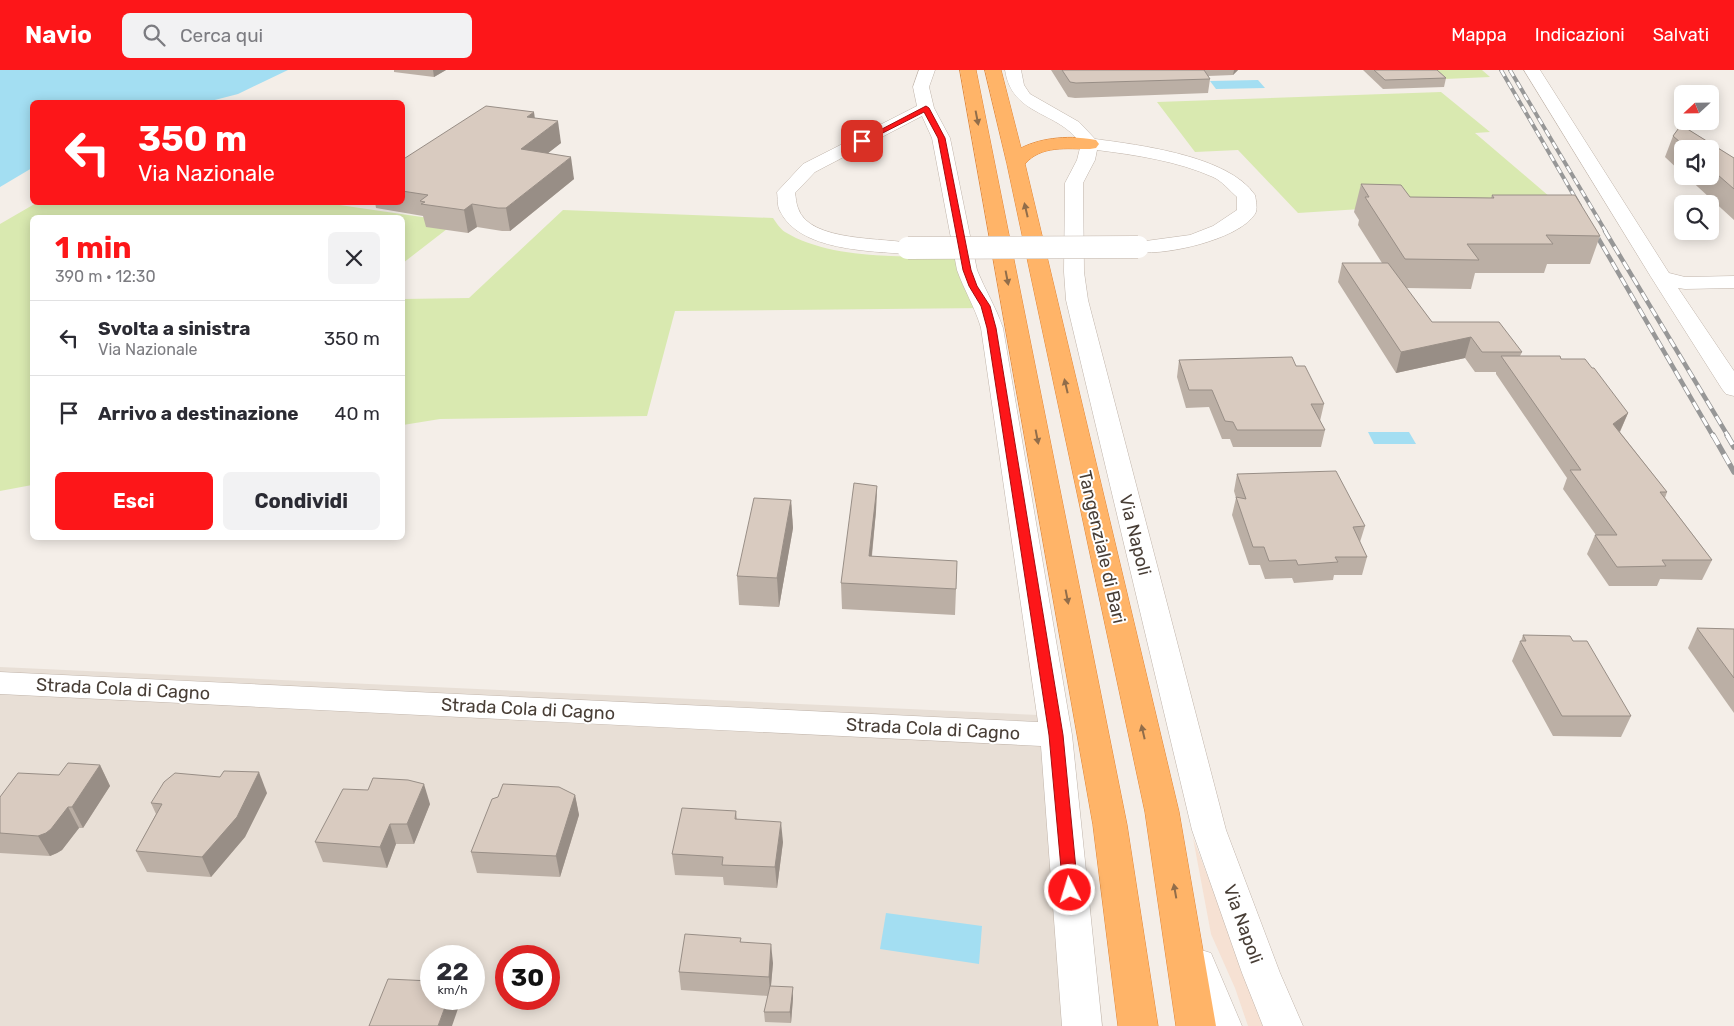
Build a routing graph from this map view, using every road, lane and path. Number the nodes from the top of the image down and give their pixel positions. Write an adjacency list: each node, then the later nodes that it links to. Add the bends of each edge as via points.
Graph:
1 (927, 70): 6 (street, via 921,87)
2 (968, 70): 18 (highway, one-way to 18, via 1110,825)
3 (993, 70): 7 (highway, Tangenziale di Bari)
4 (1013, 70): 9 (street, via 1018,89 1028,99 1075,124)
5 (1532, 70): 11 (street)
6 (926, 108): 9 (street, bridge, via 809,168 786,192 789,210 803,228 827,238 858,244 908,248 1138,247 1178,244 1210,237 1247,212 1246,195 1221,174 1133,148); 15 (street, via 941,138 967,270 992,328)
7 (1006, 123): 8 (highway, via 1021,136); 10 (highway, Tangenziale di Bari)
8 (1056, 144): 9 (highway); 10 (highway, via 1026,152)
9 (1090, 144): 21 (street, Via Napoli, via 1074,183 1077,300 1209,830)
10 (1016, 164): 16 (highway, Tangenziale di Bari, one-way to 10, via 1162,812)
11 (1661, 278): 12 (street, via 1685,283); 13 (street)
12 (1734, 282)
13 (1734, 388)
14 (0, 683): 15 (street, Strada Cola di Cagno)
15 (1056, 735): 17 (street)
16 (1180, 921): 19 (highway, Tangenziale di Bari); 20 (street)
17 (1082, 1026)
18 (1138, 1026)
19 (1196, 1026)
20 (1222, 1026)
21 (1282, 1026)

